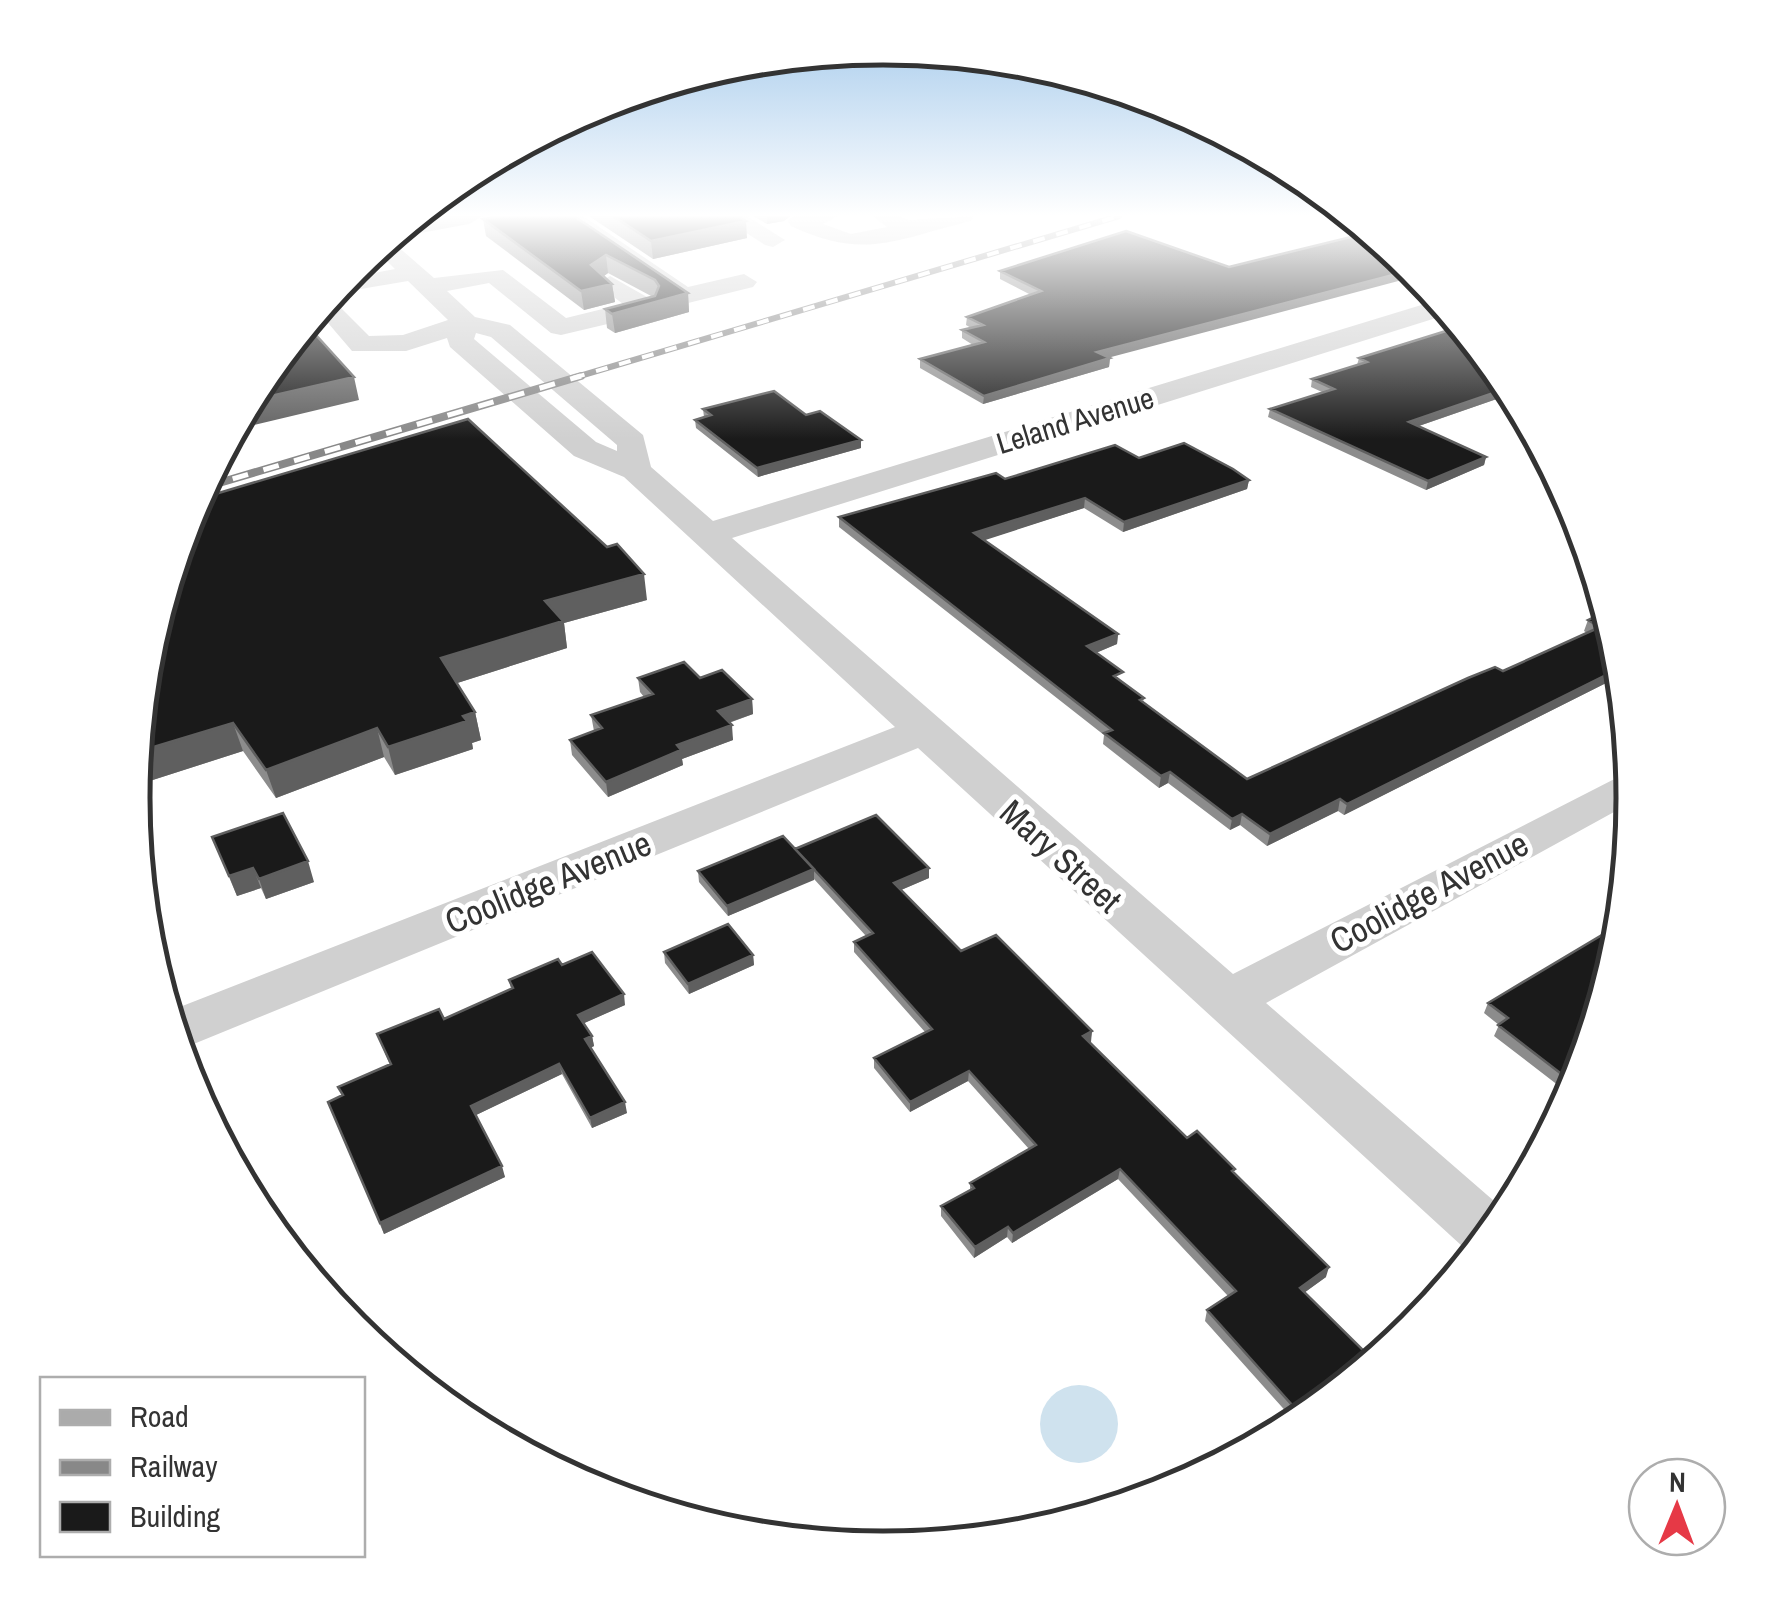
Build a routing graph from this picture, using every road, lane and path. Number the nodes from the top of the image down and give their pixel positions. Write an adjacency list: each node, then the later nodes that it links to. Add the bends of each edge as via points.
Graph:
1 (432, 291): 8 (street, Mary Street)
2 (513, 291): 3 (street, via 561,327 645,307)
3 (620, 291)
4 (676, 291): 5 (street, via 684,296)
5 (707, 291)
6 (1431, 311): 9 (street, Leland Avenue)
7 (334, 313): 8 (street, via 362,345 372,346)
8 (466, 323): 9 (street, Mary Street, via 460,342 586,449 636,470)
9 (704, 534): 10 (street, Mary Street)
10 (922, 730): 12 (street, Mary Street); 13 (street, Coolidge Avenue)
11 (1617, 792): 12 (street, Coolidge Avenue)
12 (1224, 1002): 14 (street, Mary Street)
13 (187, 1027)
14 (1479, 1226)

